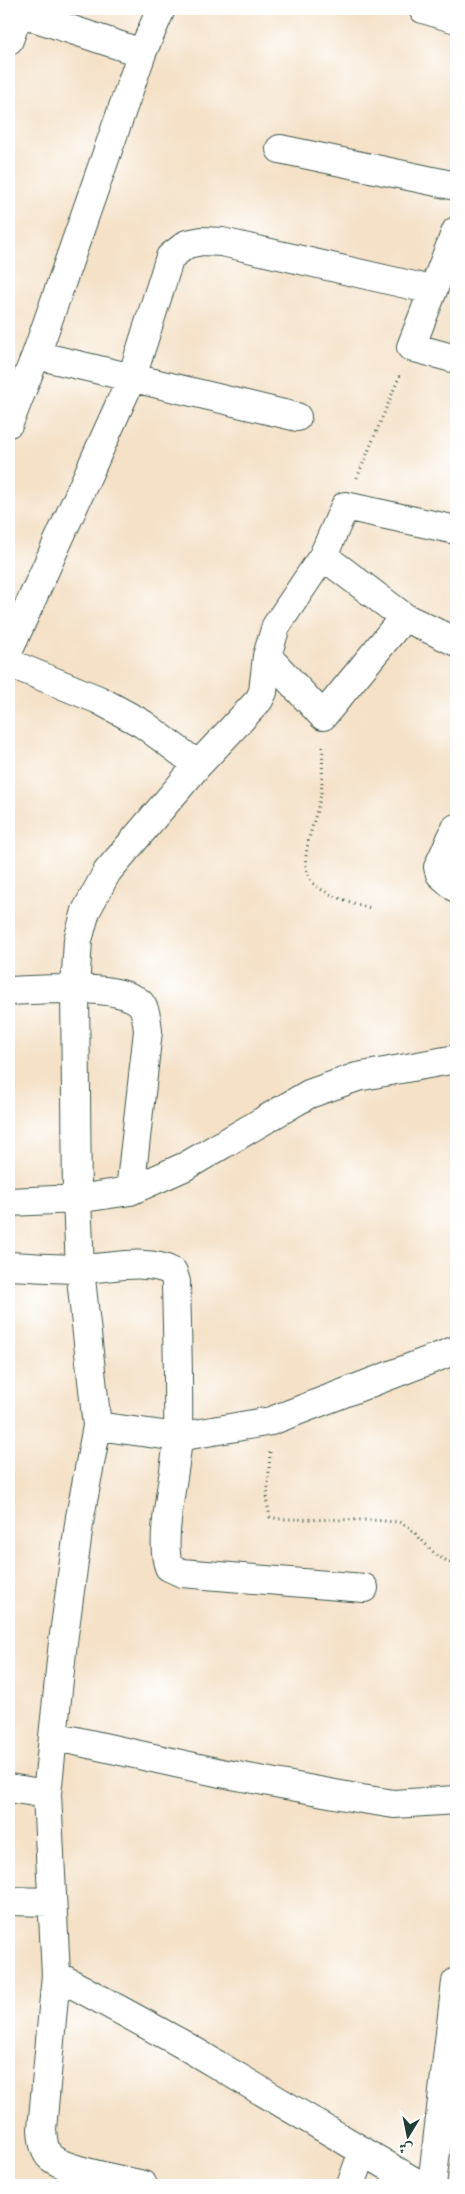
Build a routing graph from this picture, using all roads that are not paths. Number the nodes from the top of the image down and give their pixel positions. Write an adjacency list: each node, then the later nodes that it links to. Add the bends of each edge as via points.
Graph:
1 (161, 9): 6 (street)
2 (423, 9): 4 (street)
3 (14, 10): 5 (street); 6 (street)
4 (456, 18)
5 (9, 40)
6 (142, 53): 11 (street)
7 (280, 149): 8 (street)
8 (456, 186)
9 (456, 232): 10 (street)
10 (432, 290): 12 (street, via 412,347); 13 (street, via 222,242 187,244 170,257)
11 (36, 355): 13 (street); 15 (street)
12 (456, 359)
13 (132, 377): 14 (street); 20 (street)
14 (297, 417)
15 (9, 423)
16 (456, 530): 17 (street, via 345,506)
17 (323, 556): 18 (street); 21 (street, via 276,626)
18 (404, 617): 19 (street); 21 (street, via 323,716)
19 (456, 642)
20 (9, 650)
21 (267, 656): 23 (street, via 263,692 259,700)
22 (9, 663): 23 (street, via 99,700 143,724)
23 (198, 765): 26 (street, via 107,872 86,911 78,940)
24 (456, 828): 25 (street, via 438,867 440,874)
25 (456, 888)
26 (75, 988): 27 (street); 29 (street, via 126,995 140,1003 146,1016 148,1031); 30 (street)
27 (9, 990)
28 (456, 1059): 29 (street, via 357,1077 309,1094 186,1166)
29 (130, 1191): 30 (street)
30 (77, 1198): 31 (street); 33 (street)
31 (9, 1202)
32 (9, 1266): 33 (street)
33 (80, 1269): 35 (street); 36 (street, via 150,1265 163,1266 173,1272)
34 (456, 1350): 36 (street, via 271,1421)
35 (97, 1426): 36 (street); 38 (street, via 80,1517)
36 (178, 1437): 37 (street, via 165,1557 169,1567 182,1573)
37 (364, 1588)
38 (53, 1736): 40 (street); 41 (street, via 231,1775 362,1799 394,1804)
39 (9, 1788): 40 (street)
40 (47, 1794): 43 (street)
41 (456, 1800)
42 (9, 1901): 43 (street)
43 (52, 1902): 44 (street)
44 (56, 1975): 46 (street, via 182,2044); 47 (street, via 43,2145 50,2156 68,2166)
45 (456, 1982): 50 (street)
46 (363, 2152): 48 (street); 49 (street)
47 (143, 2185)
48 (350, 2185)
49 (420, 2185)
50 (432, 2185)

